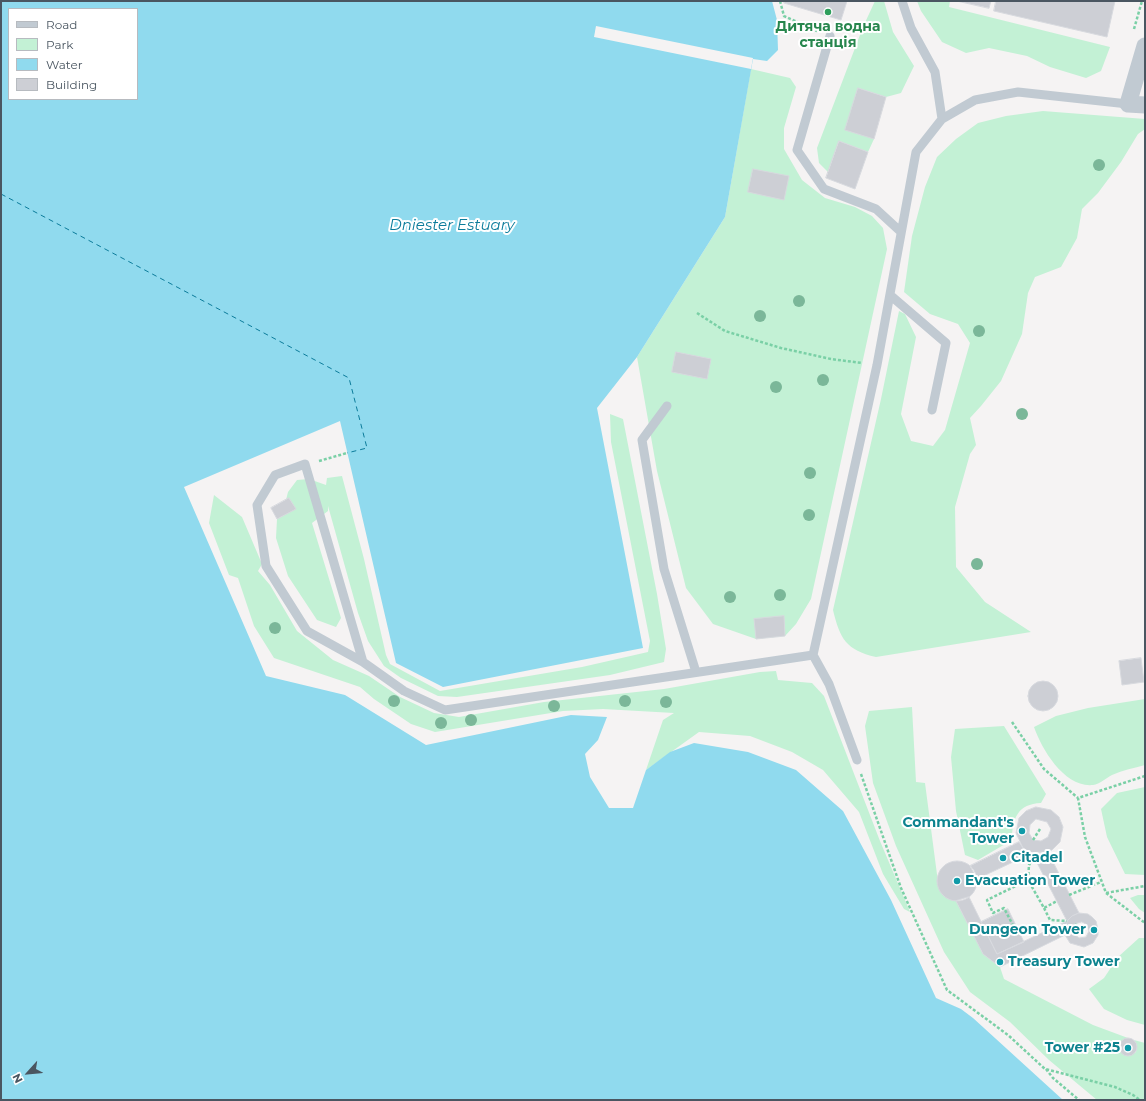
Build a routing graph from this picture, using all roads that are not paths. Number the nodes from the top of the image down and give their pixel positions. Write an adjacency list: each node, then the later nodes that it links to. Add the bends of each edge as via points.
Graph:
1 (902, 1): 6 (lane, via 911,28 935,72)
2 (830, 36): 7 (lane, via 797,150 824,189 876,209)
3 (1145, 46): 4 (street)
4 (1128, 104): 5 (street); 6 (lane, via 1018,92 975,100)
5 (1145, 105)
6 (942, 120): 7 (lane, via 916,152)
7 (901, 232): 8 (lane)
8 (890, 295): 10 (lane, via 946,343); 11 (lane)
9 (667, 406): 13 (lane, via 642,440 664,569)
10 (932, 410)
11 (813, 655): 13 (lane); 14 (lane, via 829,684)
12 (363, 662): 12 (lane, via 306,631 266,566 257,505 274,475 305,464); 13 (lane, via 404,691 445,710)
13 (696, 672)
14 (857, 760)

